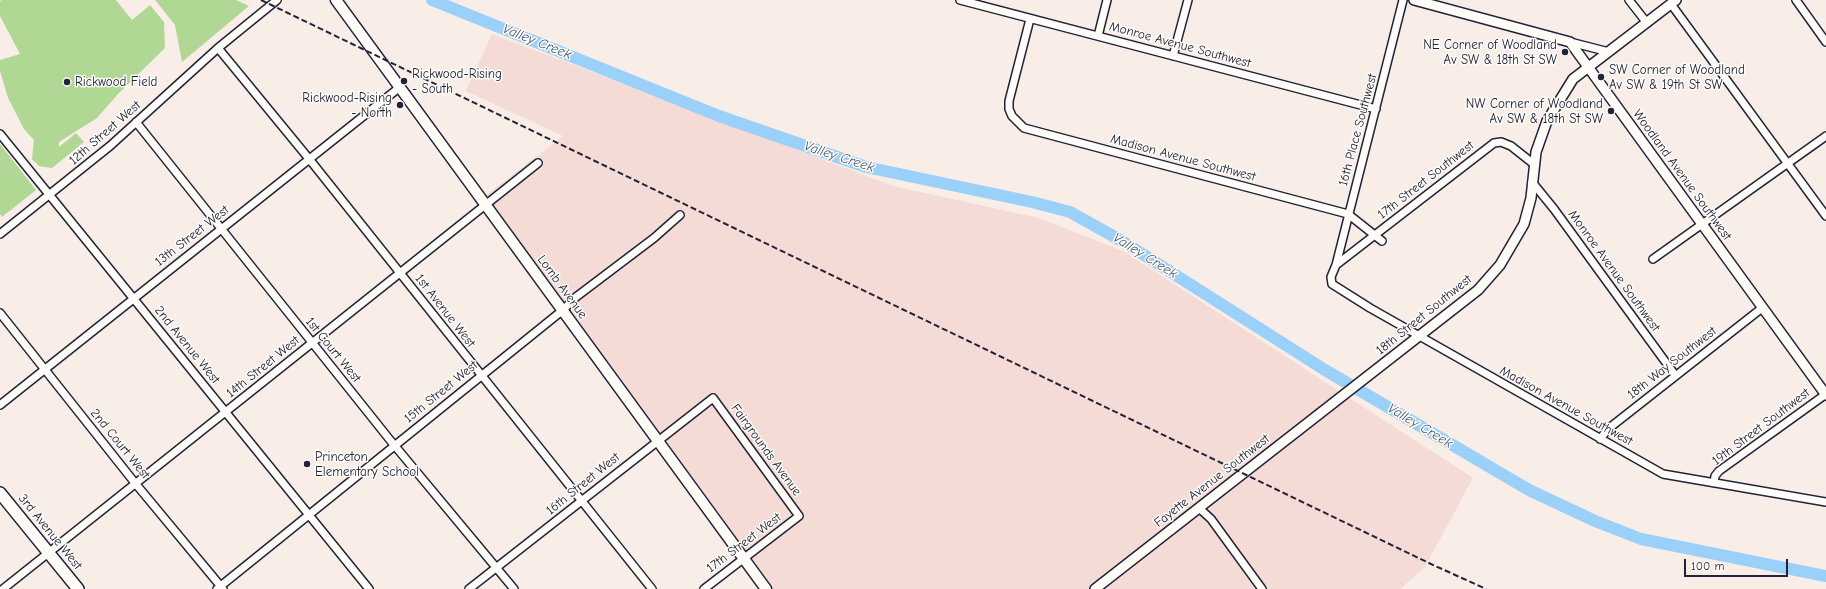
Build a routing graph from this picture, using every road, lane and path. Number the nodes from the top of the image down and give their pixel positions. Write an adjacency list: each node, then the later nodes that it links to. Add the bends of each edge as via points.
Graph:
1 (277, 0): 17 (street, 12th Street West)
2 (336, 0): 21 (main road, Lomb Avenue)
3 (960, 0): 10 (street, Monroe Avenue Southwest)
4 (1107, 0): 14 (street)
5 (1188, 0): 19 (street)
6 (1403, 0): 22 (street, 16th Place Southwest)
7 (1414, 0): 15 (street)
8 (1629, 0): 13 (street)
9 (1796, 0): 16 (street)
10 (978, 2): 12 (street, Monroe Avenue Southwest)
11 (1674, 2): 13 (street, 18th Street Southwest); 28 (street)
12 (1030, 19): 14 (street, Monroe Avenue Southwest); 33 (street, Madison Avenue Southwest, via 1009,102 1014,119 1024,128)
13 (1648, 23): 18 (street, 18th Street Southwest)
14 (1098, 36): 19 (street, Monroe Avenue Southwest)
15 (1570, 42): 18 (street); 20 (street, Woodland Avenue Southwest)
16 (1826, 42)
17 (218, 48): 23 (street, 12th Street West); 26 (street, 1st Avenue West)
18 (1609, 52): 20 (street, 18th Street Southwest)
19 (1173, 56): 22 (street, Monroe Avenue Southwest)
20 (1588, 68): 29 (street, 18th Street Southwest, via 1573,80 1553,110 1536,152); 36 (street, Woodland Avenue Southwest)
21 (400, 87): 26 (street, 13th Street West); 32 (main road, Lomb Avenue)
22 (1376, 108): 33 (street, 16th Place Southwest)
23 (136, 122): 31 (street, 12th Street West); 37 (street, 1st Court West)
24 (0, 134): 31 (street, 2nd Avenue West)
25 (1826, 136): 28 (street)
26 (310, 160): 37 (street, 13th Street West); 43 (street, 1st Avenue West)
27 (538, 163): 32 (street, 14th Street West)
28 (1788, 164): 35 (street); 36 (street)
29 (1534, 165): 30 (street, 18th Street Southwest); 39 (street, 17th Street Southwest, via 1512,146 1501,142 1494,143)
30 (1532, 182): 48 (street, 18th Street Southwest, via 1524,224 1500,265 1478,290); 51 (street, Monroe Avenue Southwest)
31 (49, 196): 38 (street, 12th Street West); 44 (street, 2nd Avenue West)
32 (486, 204): 43 (street, 14th Street West); 46 (main road, Lomb Avenue)
33 (1348, 214): 39 (street); 42 (street, 16th Place Southwest)
34 (680, 215): 46 (street, 15th Street West)
35 (1826, 216)
36 (1702, 225): 41 (street); 45 (street, Woodland Avenue Southwest)
37 (221, 228): 44 (street, 13th Street West); 49 (street, 1st Court West)
38 (0, 234)
39 (1375, 234): 40 (street); 42 (street, 17th Street Southwest)
40 (1382, 241)
41 (1653, 259)
42 (1336, 265): 48 (street, Madison Avenue Southwest, via 1330,279 1337,288)
43 (400, 273): 49 (street, 14th Street West); 52 (street, 1st Avenue West)
44 (134, 298): 50 (street, 13th Street West); 57 (street, 2nd Avenue West)
45 (1762, 308): 51 (street, 18th Way Southwest); 53 (street, Woodland Avenue Southwest)
46 (563, 310): 52 (street, 15th Street West); 59 (main road, Lomb Avenue)
47 (0, 313): 50 (street, 2nd Court West)
48 (1419, 336): 54 (street, 18th Street Southwest); 58 (street, Madison Avenue Southwest)
49 (312, 343): 57 (street, 14th Street West); 60 (street, 1st Court West)
50 (44, 369): 56 (street, 13th Street West); 62 (street, 2nd Court West)
51 (1675, 375): 58 (street, 18th Way Southwest, via 1608,429)
52 (481, 376): 60 (street, 15th Street West); 64 (street, 1st Avenue West)
53 (1826, 394): 61 (street, 19th Street Southwest, via 1719,471)
54 (1345, 395): 66 (street, Fayette Avenue Southwest)
55 (713, 398): 59 (street, 16th Street West); 68 (street, Fairgrounds Avenue)
56 (0, 404)
57 (226, 413): 62 (street, 14th Street West); 67 (street, 2nd Avenue West)
58 (1600, 439): 61 (street, Madison Avenue Southwest, via 1663,474)
59 (658, 440): 64 (street, 16th Street West); 70 (main road, Lomb Avenue)
60 (395, 445): 67 (street, 15th Street West); 71 (street, 1st Court West)
61 (1714, 482): 65 (street, Madison Avenue Southwest)
62 (135, 483): 69 (street, 14th Street West); 72 (street, 2nd Court West)
63 (0, 493): 69 (main road, 3rd Avenue West)
64 (581, 501): 71 (street, 16th Street West); 78 (street, 1st Avenue West)
65 (1826, 502)
66 (1199, 508): 81 (street, Fayette Avenue Southwest); 82 (street, via 1211,519)
67 (308, 515): 72 (street, 15th Street West); 75 (street, 2nd Avenue West)
68 (799, 516): 70 (street, 17th Street West)
69 (48, 553): 73 (street, 14th Street West); 74 (main road, 3rd Avenue West)
70 (744, 558): 79 (street, 17th Street West); 80 (main road, Lomb Avenue)
71 (497, 567): 76 (street, 16th Street West); 77 (street, 1st Court West)
72 (220, 588)
73 (3, 589)
74 (78, 589)
75 (369, 589)
76 (469, 589)
77 (514, 589)
78 (652, 589)
79 (704, 589)
80 (766, 589)
81 (1094, 589)
82 (1262, 589)

